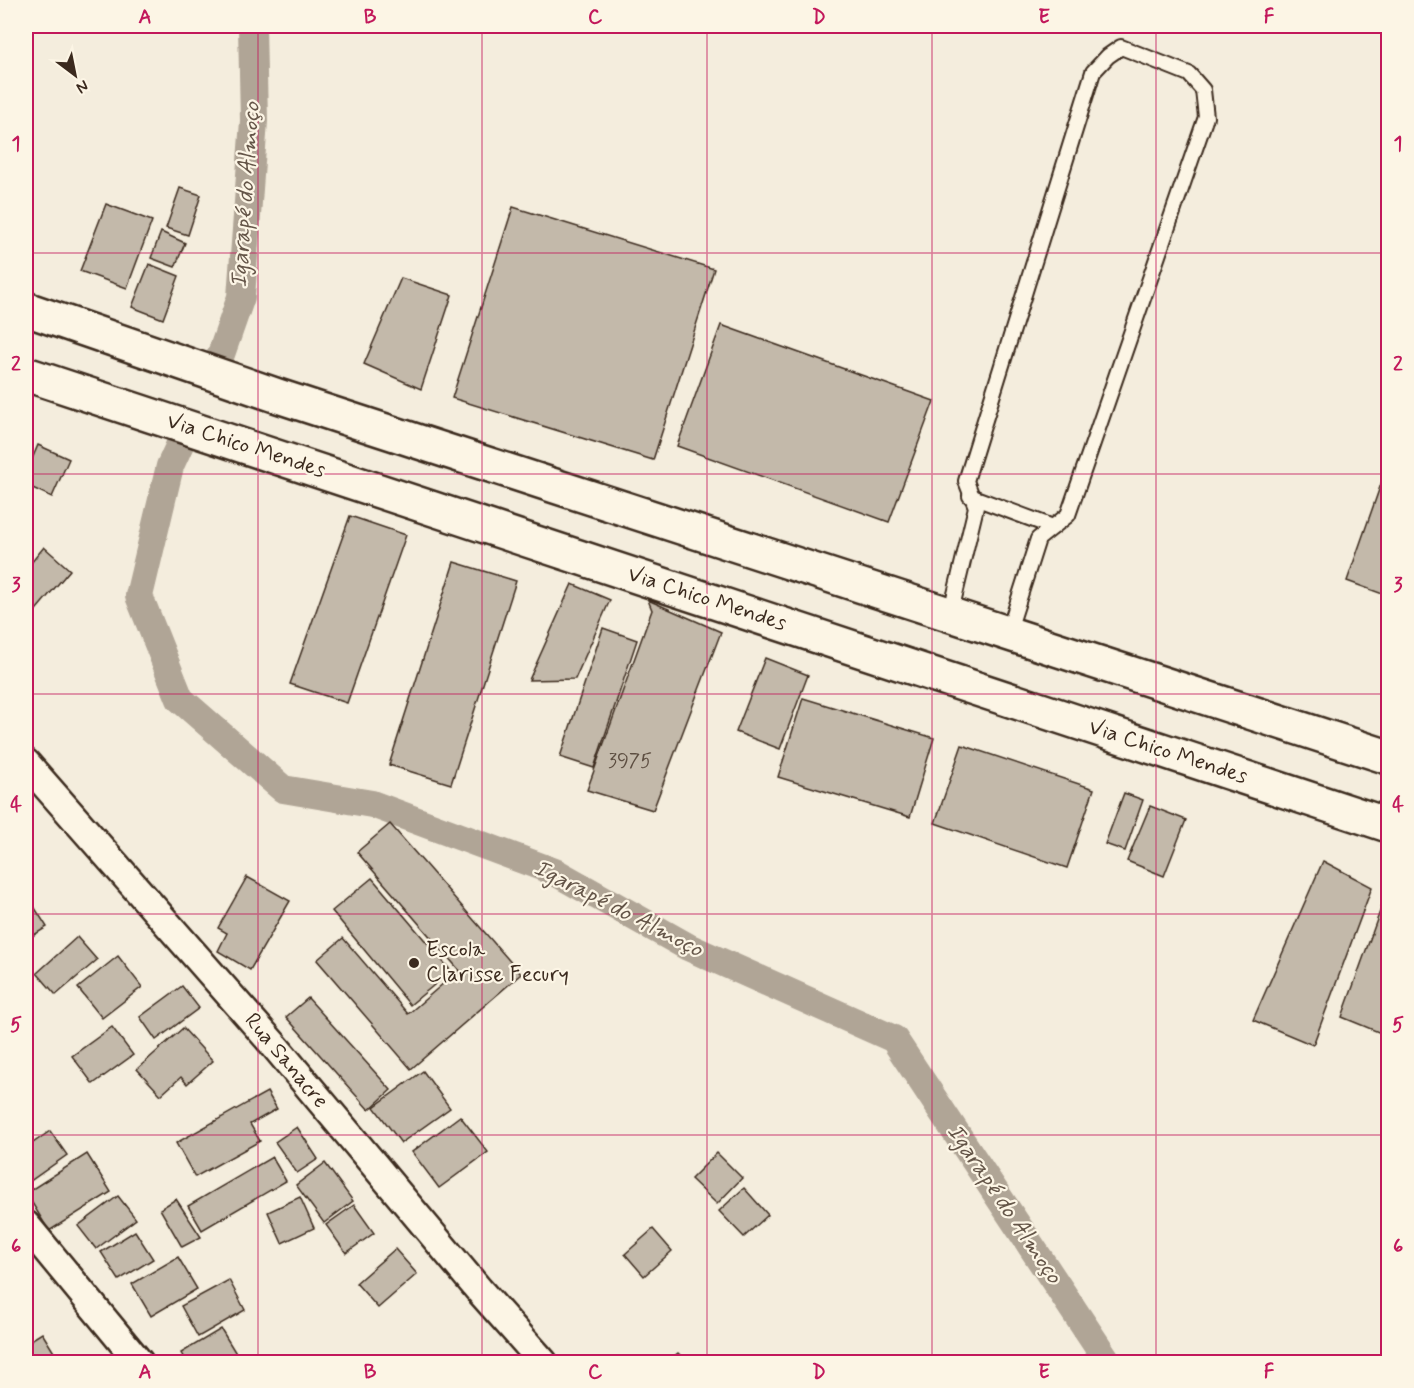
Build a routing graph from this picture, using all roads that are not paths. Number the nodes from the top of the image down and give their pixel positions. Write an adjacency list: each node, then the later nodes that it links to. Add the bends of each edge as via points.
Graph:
1 (26, 309): 5 (main road, via 278,396)
2 (26, 374): 9 (main road, Via Chico Mendes)
3 (970, 496): 4 (lane); 4 (lane, via 966,481 1093,72 1121,47 1190,74 1203,90 1206,117 1068,515); 5 (lane, via 976,507)
4 (1053, 527): 6 (lane, via 1038,539)
5 (950, 615): 6 (main road)
6 (1008, 633): 7 (main road)
7 (1389, 757)
8 (26, 763): 12 (street, Rua Sanacre, via 273,1044)
9 (1389, 825)
10 (26, 1225): 11 (street)
11 (139, 1362)
12 (543, 1362)

